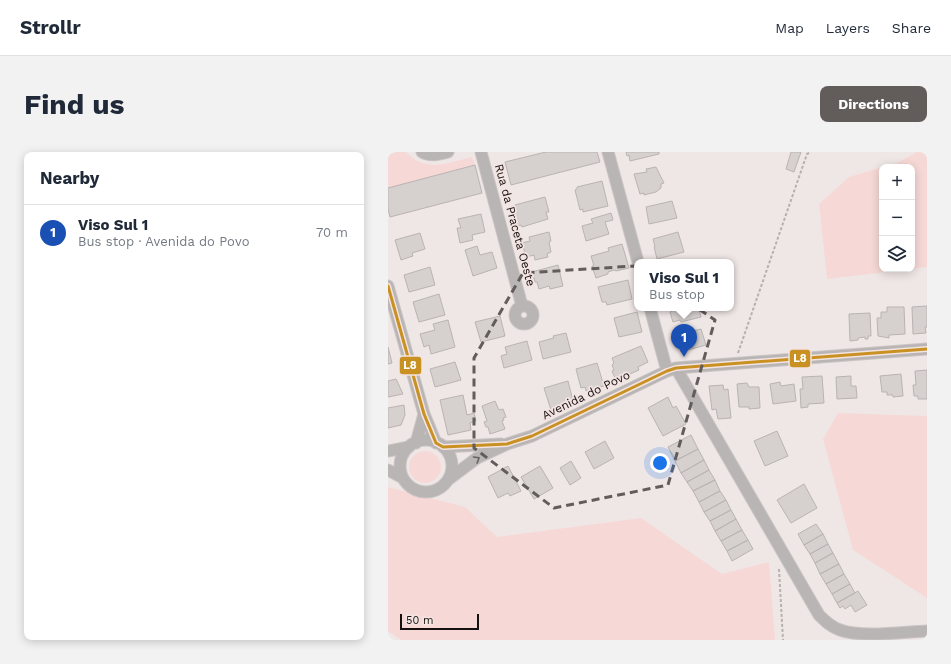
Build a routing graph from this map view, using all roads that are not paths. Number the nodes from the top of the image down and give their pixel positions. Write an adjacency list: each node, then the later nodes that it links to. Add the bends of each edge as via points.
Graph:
1 (422, 152): 2 (street, via 438,155)
2 (448, 152)
3 (482, 152): 7 (street, Rua da Praceta Oeste)
4 (608, 152): 5 (street)
5 (637, 259)
6 (388, 286): 11 (street)
7 (522, 306)
8 (651, 311): 10 (street)
9 (927, 349): 10 (street)
10 (671, 370): 12 (street, Avenida do Povo, via 532,436); 19 (street, via 819,615 828,624 840,630 856,633)
11 (424, 414): 13 (street); 14 (street)
12 (507, 444): 14 (street, Avenida do Povo); 18 (street, Avenida do Povo, one-way to 12, via 477,458)
13 (412, 445): 14 (street, Avenida do Povo, via 426,441); 15 (street, Avenida do Povo); 17 (street, via 402,458)
14 (440, 445): 18 (street, via 451,458)
15 (388, 451)
16 (388, 470): 17 (street, Avenida do Povo)
17 (403, 478): 18 (street, Avenida do Povo, via 414,489 422,492 438,490)
18 (449, 479)
19 (927, 631)

